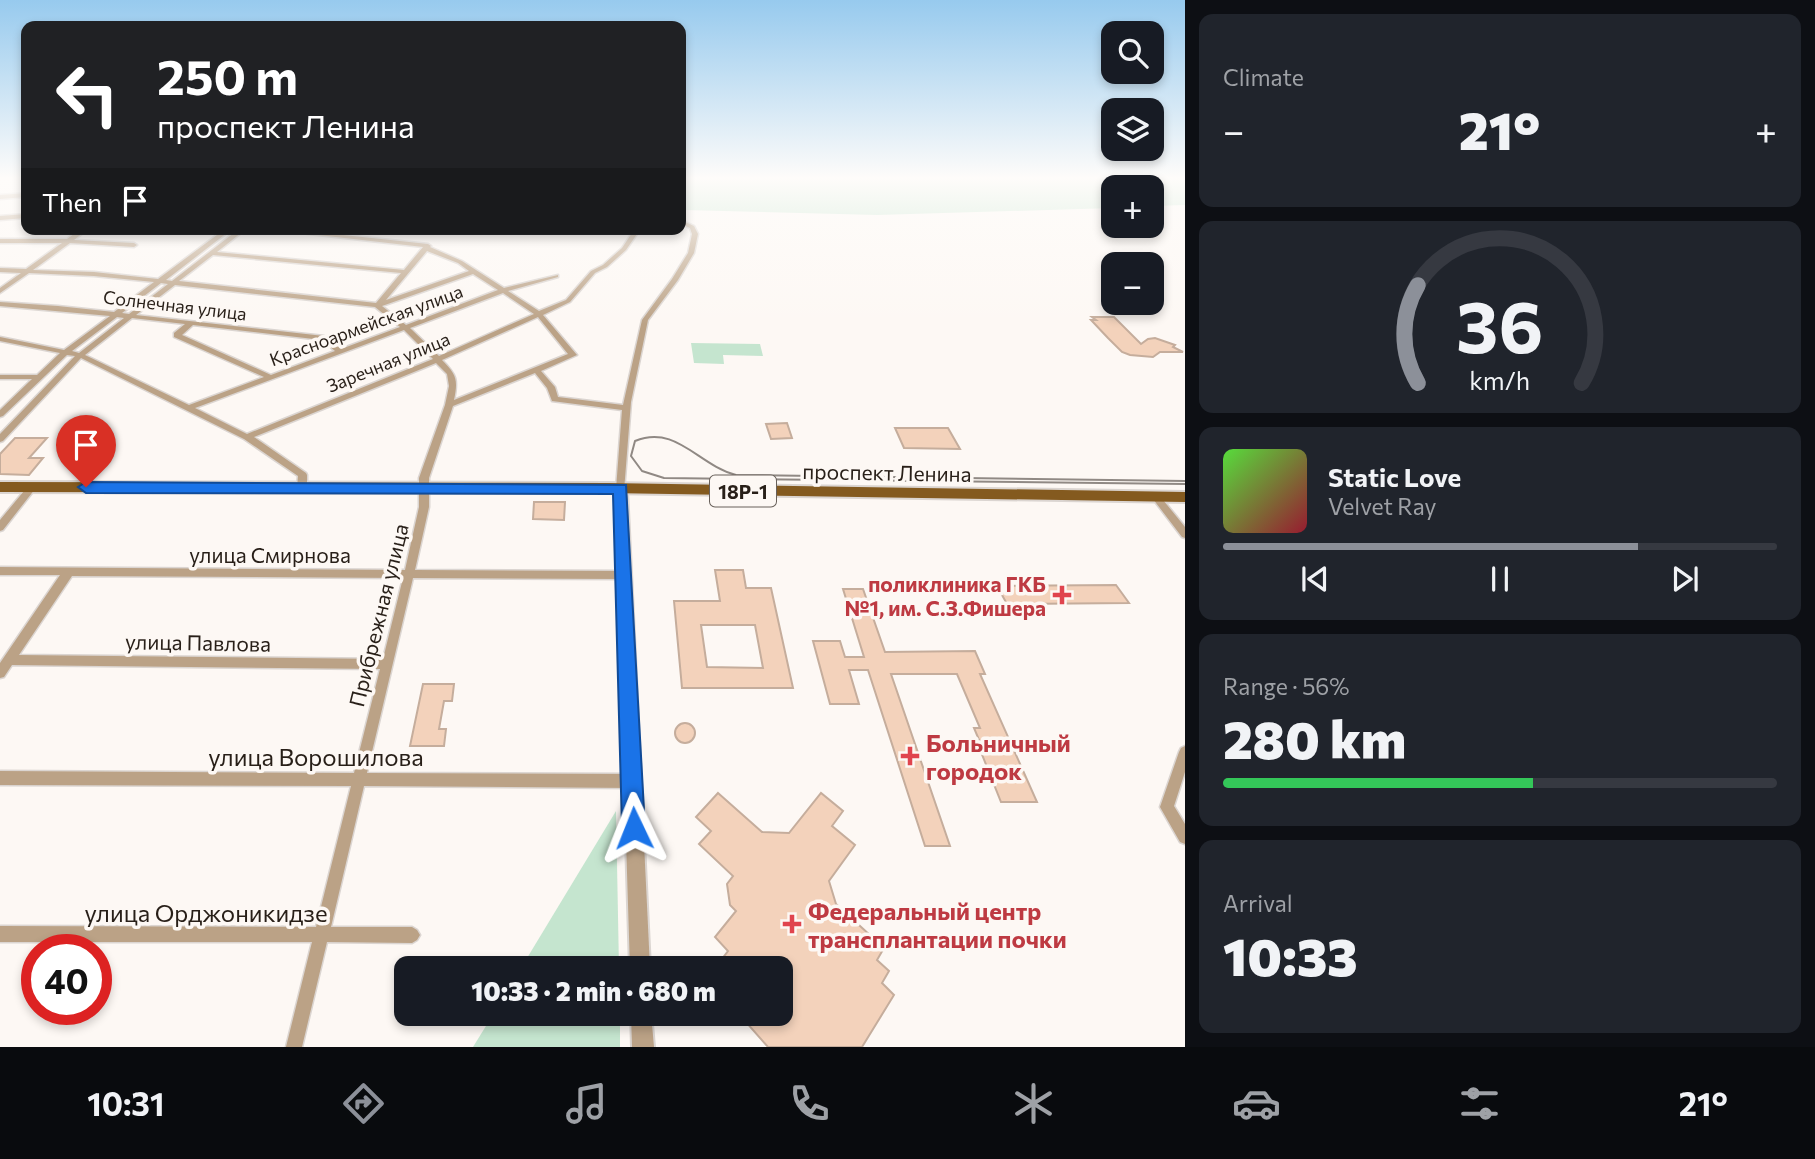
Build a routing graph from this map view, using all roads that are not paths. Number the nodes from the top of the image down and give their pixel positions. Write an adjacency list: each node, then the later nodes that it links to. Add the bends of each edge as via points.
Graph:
1 (689, 226): 39 (street, via 695,234 691,253 645,320)
2 (77, 235): 8 (street)
3 (221, 235): 11 (street)
4 (235, 235): 12 (street)
5 (326, 235): 10 (street)
6 (633, 235): 25 (street, Заречная улица, via 568,301)
7 (0, 241): 8 (street)
8 (69, 241): 9 (street); 14 (street)
9 (134, 245)
10 (426, 248): 15 (street); 16 (street)
11 (198, 252): 12 (street); 18 (street)
12 (211, 253): 16 (street); 19 (street)
13 (0, 270): 14 (street)
14 (29, 270): 18 (street); 21 (street)
15 (475, 271): 20 (street); 23 (street)
16 (405, 272): 23 (street)
17 (556, 276): 20 (street, Красноармейская улица)
18 (160, 281): 19 (street); 24 (street)
19 (174, 282): 23 (street); 26 (street)
20 (505, 290): 25 (street); 28 (street, Красноармейская улица)
21 (0, 291)
22 (0, 304): 24 (street, Солнечная улица)
23 (377, 305): 28 (street, Прибрежная улица)
24 (116, 314): 26 (street, Солнечная улица); 30 (street)
25 (540, 315): 33 (street, Заречная улица); 34 (street, via 573,355)
26 (130, 316): 27 (street, Солнечная улица); 32 (street)
27 (191, 324): 31 (street, Солнечная улица, via 324,338); 37 (street, via 177,335)
28 (406, 328): 31 (street, Красноармейская улица); 33 (street, Прибрежная улица)
29 (0, 340): 30 (street)
30 (65, 352): 32 (street); 36 (street)
31 (340, 352): 37 (street, Красноармейская улица)
32 (80, 355): 40 (street); 43 (street)
33 (439, 359): 38 (street, Прибрежная улица, via 451,373); 42 (street, Заречная улица)
34 (537, 371): 38 (street); 39 (street, via 555,399)
35 (0, 377): 36 (street)
36 (38, 377): 41 (street)
37 (270, 377): 40 (street, Красноармейская улица)
38 (449, 405): 47 (street, Прибрежная улица, via 424,478)
39 (626, 405): 48 (street)
40 (190, 408): 42 (street)
41 (0, 414)
42 (247, 437): 46 (street, via 303,475)
43 (0, 439)
44 (0, 487): 45 (main road, проспект Ленина / 18Р-1)
45 (32, 487): 46 (main road, проспект Ленина / 18Р-1); 51 (street)
46 (302, 488): 47 (main road, проспект Ленина / 18Р-1)
47 (425, 488): 48 (main road, проспект Ленина / 18Р-1); 55 (street, Прибрежная улица)
48 (621, 489): 49 (main road, проспект Ленина / 18Р-1); 56 (street)
49 (1156, 497): 50 (main road, проспект Ленина / 18Р-1); 52 (street)
50 (1185, 497)
51 (0, 527)
52 (1185, 534)
53 (0, 571): 54 (street, улица Смирнова)
54 (69, 571): 55 (street, улица Смирнова); 57 (street)
55 (409, 574): 56 (street, улица Смирнова); 58 (street, Прибрежная улица)
56 (624, 575): 63 (street)
57 (9, 660): 58 (street, улица Павлова); 59 (street)
58 (386, 664): 62 (street, Прибрежная улица)
59 (0, 673)
60 (1185, 752): 64 (street, via 1167,807)
61 (0, 778): 62 (street, улица Ворошилова)
62 (359, 779): 63 (street, улица Ворошилова); 66 (street, Прибрежная улица)
63 (632, 781): 68 (street)
64 (1185, 837)
65 (0, 934): 66 (street, улица Орджоникидзе)
66 (321, 935): 67 (street, улица Орджоникидзе); 70 (street, Прибрежная улица)
67 (412, 935)
68 (639, 956)
69 (642, 1026): 71 (street)
70 (294, 1047)
71 (643, 1047)

